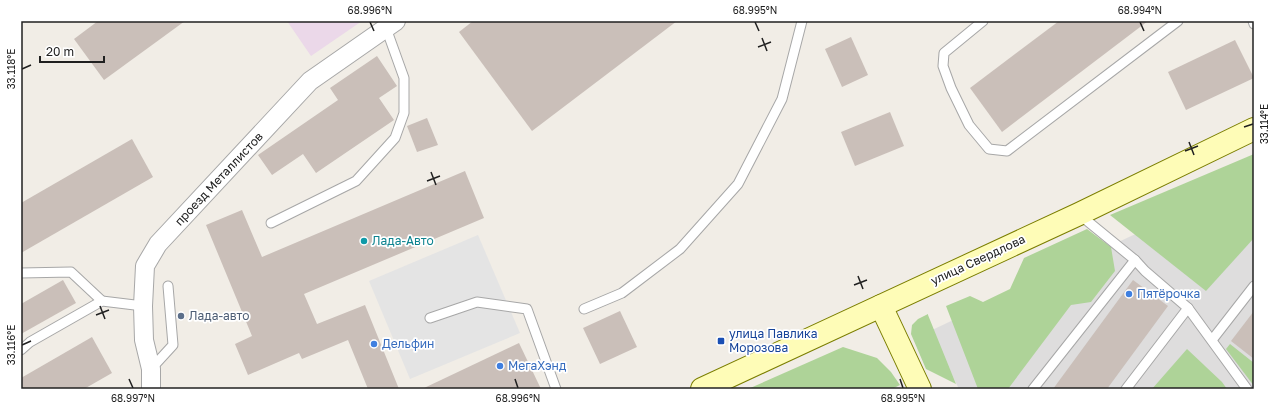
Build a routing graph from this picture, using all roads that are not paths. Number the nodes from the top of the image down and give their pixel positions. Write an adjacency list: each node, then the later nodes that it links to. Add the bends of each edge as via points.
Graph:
1 (802, 21): 18 (lane, via 782,99 738,184 680,249 622,293)
2 (983, 21): 3 (lane, via 944,53 943,66 969,125 989,149 1007,151)
3 (1178, 21)
4 (1253, 21): 5 (lane)
5 (1254, 24)
6 (391, 25): 9 (lane, via 404,78 404,113 395,138 356,181); 15 (street, проезд Металлистов, via 310,81 158,244 145,266)
7 (1254, 129): 8 (street, улица Свердлова)
8 (1079, 214): 10 (lane); 16 (street, улица Свердлова)
9 (271, 223)
10 (1135, 260): 17 (lane); 27 (lane)
11 (21, 273): 14 (lane, via 71,272)
12 (168, 286): 22 (lane, via 173,345)
13 (1254, 286): 20 (lane)
14 (102, 301): 15 (lane); 21 (lane, via 30,342)
15 (143, 306): 22 (street, проезд Металлистов, via 144,340)
16 (881, 306): 25 (street, улица Свердлова); 26 (street)
17 (1188, 308): 20 (lane); 28 (lane)
18 (584, 309)
19 (430, 318): 24 (lane, via 477,302 527,310)
20 (1212, 340): 29 (lane)
21 (21, 350)
22 (152, 369): 23 (street, проезд Металлистов)
23 (151, 389)
24 (556, 389)
25 (702, 389)
26 (920, 389)
27 (1033, 389)
28 (1126, 389)
29 (1247, 389)

